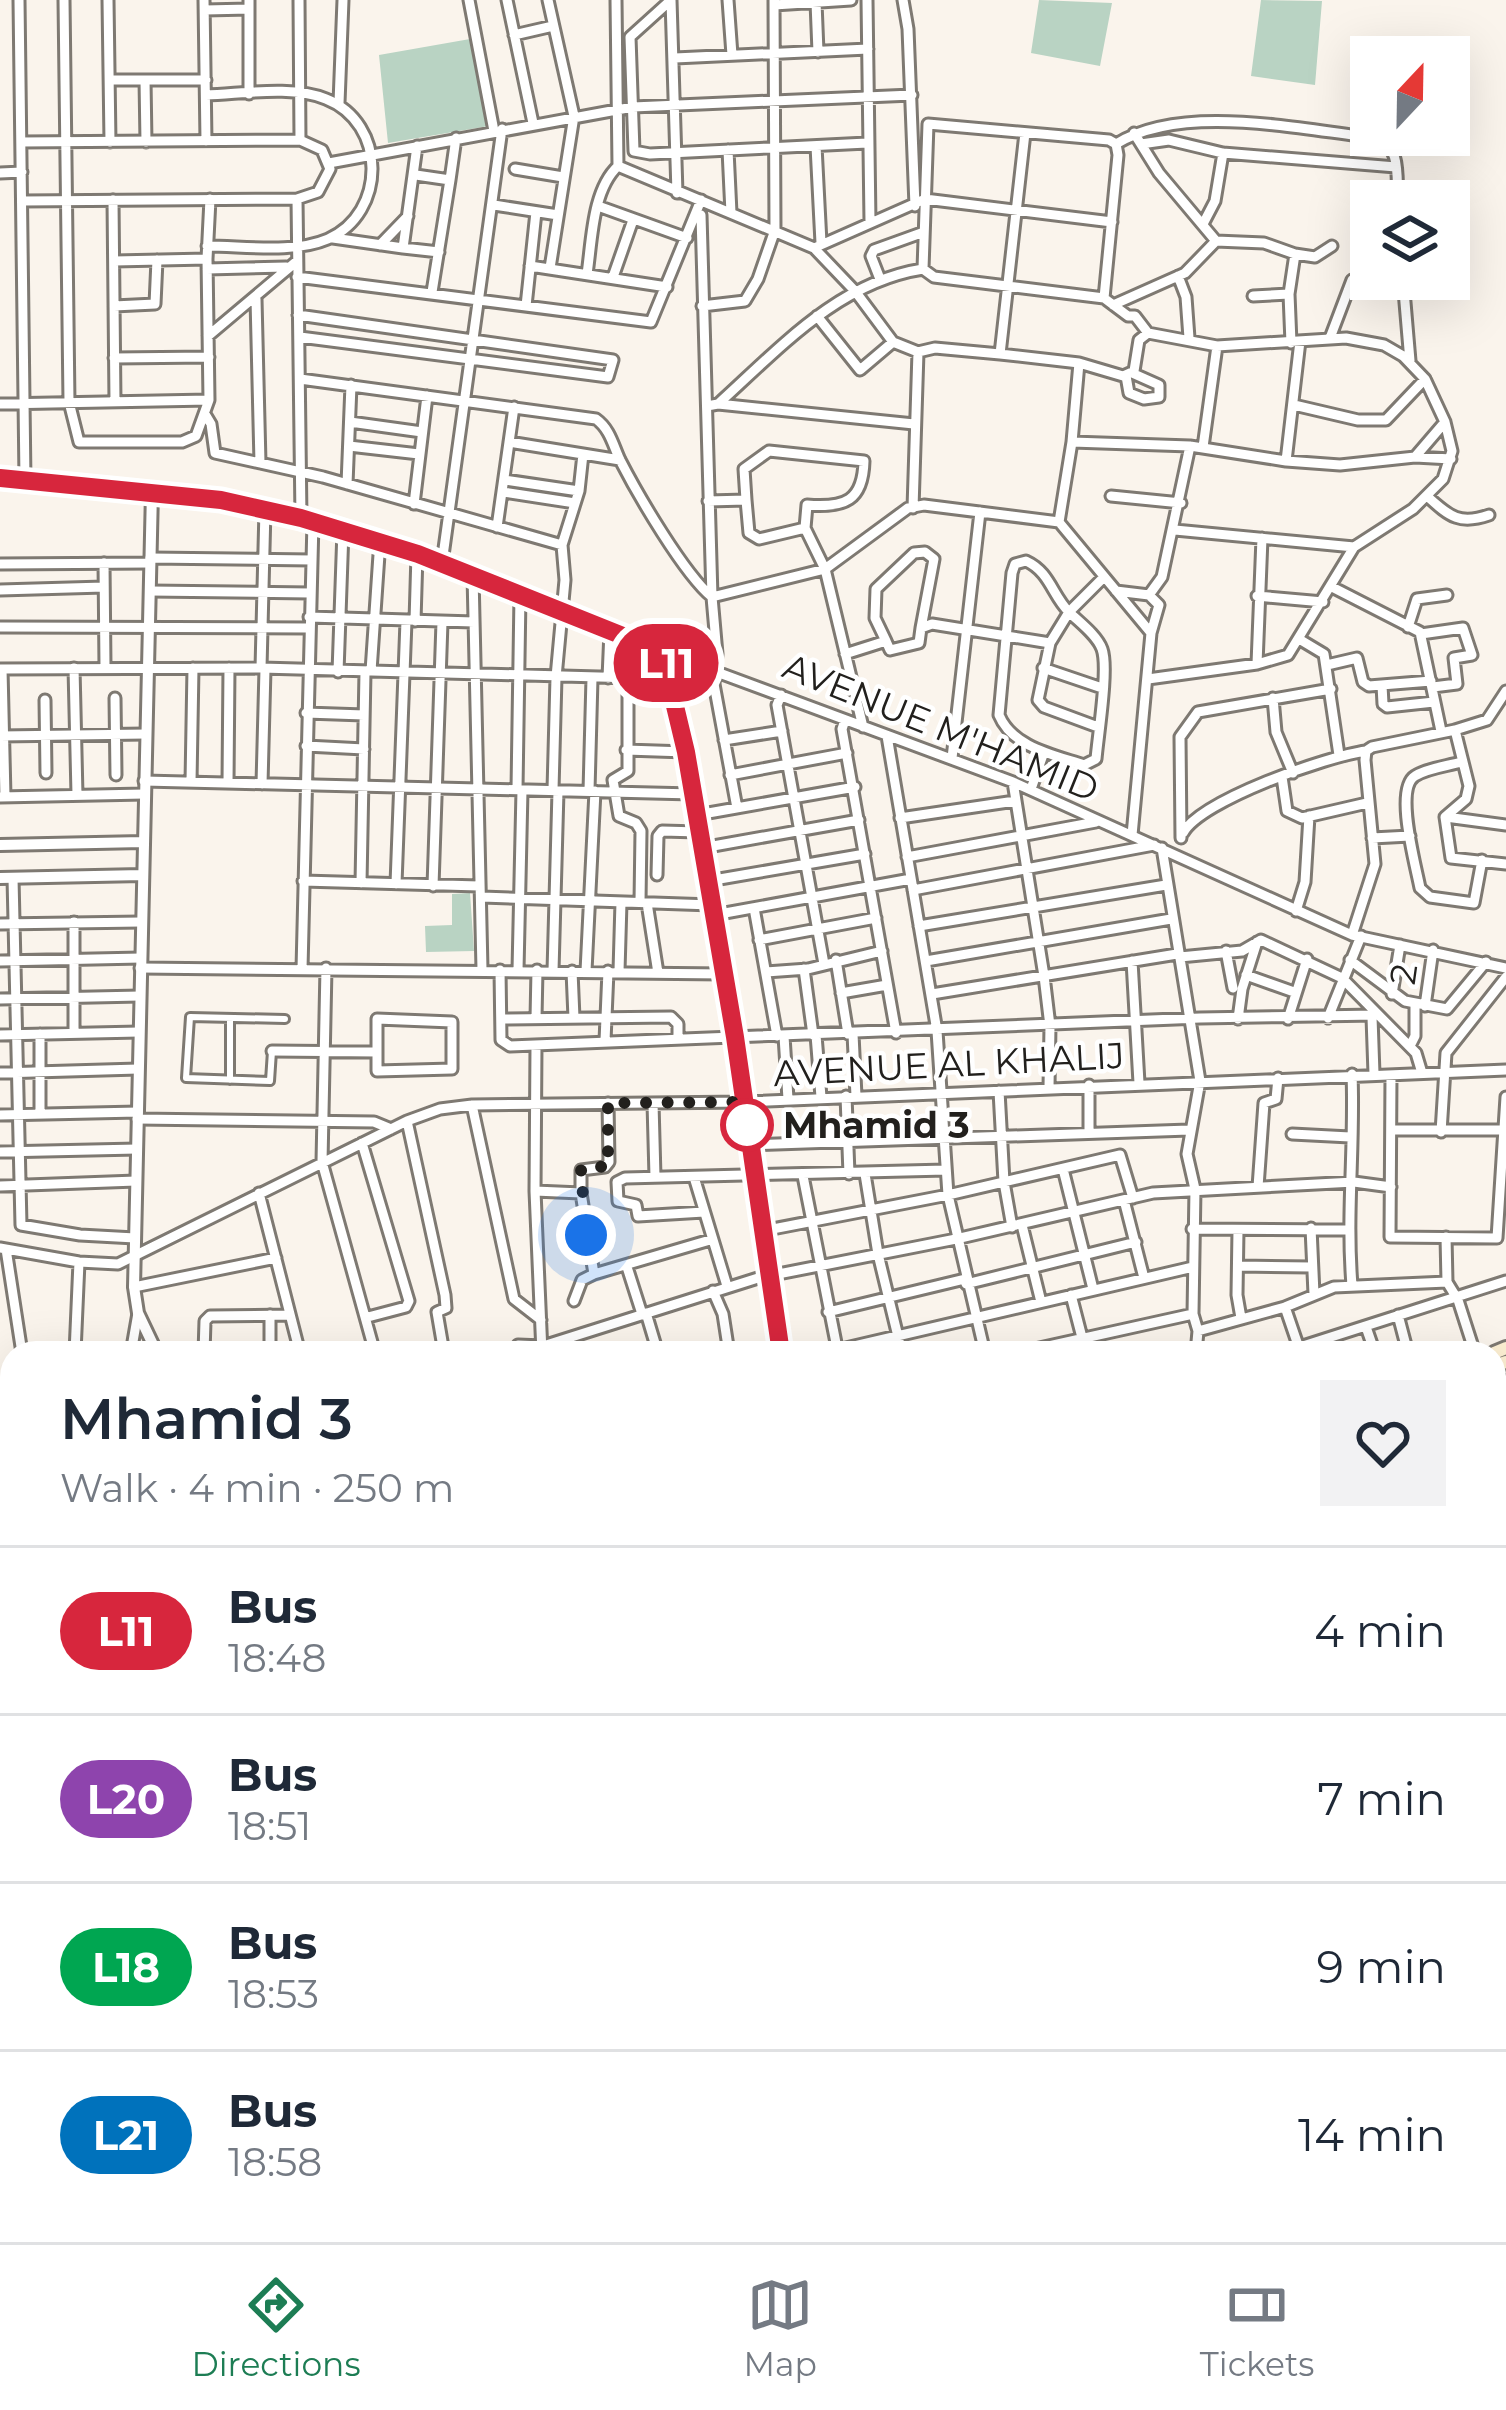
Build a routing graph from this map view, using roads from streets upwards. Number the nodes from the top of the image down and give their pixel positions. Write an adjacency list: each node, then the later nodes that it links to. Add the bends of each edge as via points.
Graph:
1 (19, 0): 47 (street)
2 (64, 0): 48 (street)
3 (108, 0): 26 (street)
4 (299, 0): 29 (street)
5 (344, 0): 37 (street)
6 (469, 0): 41 (street)
7 (507, 0): 20 (street)
8 (548, 0): 19 (street)
9 (671, 0): 25 (street); 36 (street, via 630,37)
10 (728, 0): 24 (street)
11 (851, 0): 16 (street)
12 (868, 0): 21 (street)
13 (903, 0): 33 (street)
14 (613, 1): 38 (street)
15 (774, 2): 16 (street); 22 (street)
16 (816, 2): 23 (street)
17 (249, 4): 18 (street); 31 (street)
18 (204, 5): 28 (street)
19 (553, 26): 20 (street); 39 (street)
20 (514, 35): 40 (street)
21 (868, 49): 23 (street); 32 (street)
22 (775, 52): 23 (street); 24 (street); 34 (street)
23 (818, 52)
24 (732, 55): 25 (street)
25 (675, 58): 35 (street)
26 (110, 80): 27 (street); 49 (street)
27 (145, 80): 28 (street); 50 (street)
28 (206, 80): 30 (street)
29 (301, 93): 31 (street); 37 (street); 45 (street)
30 (206, 94): 31 (street); 46 (street)
31 (249, 94)
32 (866, 94): 33 (street); 34 (street); 51 (street)
33 (912, 95): 78 (street)
34 (772, 100): 35 (street); 56 (street)
35 (676, 104): 36 (street); 58 (street)
36 (633, 107): 38 (street); 58 (street, via 634,151)
37 (342, 108): 60 (street)
38 (617, 109): 39 (street); 62 (street)
39 (574, 116): 40 (street); 68 (street)
40 (533, 123): 41 (street)
41 (498, 130): 44 (street); 79 (street)
42 (1025, 133): 52 (street); 78 (street, via 928,124); 81 (street)
43 (1134, 133): 52 (street); 53 (street); 63 (street, via 1180,124 1301,128 1388,142)
44 (456, 138): 54 (street); 69 (street)
45 (300, 140): 46 (street); 61 (street, via 317,145)
46 (206, 141): 50 (street)
47 (21, 142): 48 (street); 65 (street)
48 (66, 142): 49 (street); 76 (street)
49 (110, 142): 50 (street)
50 (146, 142)
51 (867, 143): 55 (street); 87 (street)
52 (1116, 144): 88 (street)
53 (1141, 144): 59 (street, via 1169,140); 89 (street)
54 (417, 146): 60 (street); 67 (street)
55 (816, 146): 56 (street); 96 (street)
56 (774, 148): 57 (street); 90 (street)
57 (728, 150): 58 (street); 83 (street)
58 (677, 152): 71 (street)
59 (1222, 153): 63 (street); 89 (street)
60 (372, 154): 61 (street); 92 (street, via 367,199)
61 (329, 163): 73 (street, via 321,188)
62 (617, 166): 71 (street); 80 (street)
63 (1396, 167): 70 (street)
64 (515, 169): 68 (street)
65 (22, 172): 66 (street); 75 (street)
66 (0, 173)
67 (416, 175): 69 (street); 85 (street)
68 (563, 177): 84 (street)
69 (450, 180): 101 (street)
70 (1397, 180)
71 (677, 193): 77 (street)
72 (210, 199): 73 (street); 74 (street); 97 (street)
73 (298, 199): 98 (street)
74 (113, 200): 76 (street); 104 (street)
75 (22, 201): 76 (street); 156 (street)
76 (68, 201): 154 (street)
77 (703, 202): 83 (street); 93 (street); 128 (street)
78 (920, 202): 81 (street); 87 (street); 91 (street)
79 (494, 205): 82 (street); 123 (street)
80 (598, 206): 86 (street); 110 (street)
81 (1017, 211): 88 (street); 116 (street)
82 (536, 212): 84 (street); 107 (street)
83 (731, 213): 90 (street)
84 (559, 215): 108 (street)
85 (408, 216): 95 (street); 100 (street)
86 (633, 220): 93 (street); 113 (street)
87 (870, 222): 96 (street)
88 (1112, 222): 125 (street)
89 (1203, 224): 94 (street)
90 (775, 230): 96 (street); 128 (street, via 745,301)
91 (924, 232): 109 (street); 114 (street, via 872,252)
92 (332, 238): 95 (street); 98 (street)
93 (687, 238): 117 (street)
94 (1216, 242): 102 (street, via 1258,242); 111 (street)
95 (380, 245): 100 (street)
96 (818, 245): 118 (street)
97 (207, 246): 98 (street); 105 (street)
98 (297, 246): 106 (street)
99 (1332, 246): 102 (street, via 1315,257)
100 (403, 248): 101 (street)
101 (440, 252): 119 (street)
102 (1295, 254): 120 (street)
103 (157, 260): 104 (street); 105 (street); 126 (street, via 155,304)
104 (114, 261): 126 (street)
105 (207, 264): 106 (street); 132 (street)
106 (292, 264): 112 (street); 122 (street)
107 (530, 266): 108 (street); 127 (street)
108 (550, 268): 110 (street)
109 (923, 269): 114 (street); 116 (street)
110 (587, 274): 113 (street)
111 (1178, 276): 125 (street); 134 (street)
112 (297, 277): 119 (street); 129 (street)
113 (613, 277): 117 (street)
114 (880, 279): 118 (street)
115 (1350, 285): 135 (street)
116 (1009, 286): 125 (street); 141 (street)
117 (667, 287): 127 (street, via 651,322)
118 (855, 291): 130 (street); 137 (street)
119 (432, 292): 123 (street)
120 (1289, 294): 121 (street); 138 (street)
121 (1253, 296)
122 (256, 298): 132 (street); 175 (street)
123 (482, 300): 127 (street); 136 (street)
124 (1405, 300): 145 (street)
125 (1108, 302): 131 (street)
126 (114, 306): 143 (street)
127 (526, 306)
128 (702, 306): 157 (street)
129 (298, 315): 133 (street); 136 (street)
130 (817, 316): 137 (street, via 860,370); 157 (street)
131 (1148, 333): 134 (street); 146 (street, via 1129,375)
132 (208, 336): 142 (street)
133 (300, 337): 144 (street); 147 (street)
134 (1189, 338): 139 (street)
135 (1330, 338): 138 (street); 145 (street, via 1384,345)
136 (476, 339): 144 (street); 144 (street, via 613,360 608,377)
137 (893, 342): 140 (street)
138 (1295, 342): 139 (street); 158 (street)
139 (1217, 346): 168 (street)
140 (918, 352): 141 (street); 163 (street)
141 (1000, 354): 146 (street)
142 (209, 357): 143 (street); 151 (street)
143 (114, 358): 152 (street)
144 (473, 360): 153 (street)
145 (1410, 361): 148 (street)
146 (1078, 363): 166 (street)
147 (300, 379): 149 (street); 176 (street)
148 (1425, 379): 158 (street, via 1386,420); 162 (street)
149 (351, 385): 150 (street); 161 (street)
150 (428, 396): 153 (street); 164 (street)
151 (209, 400): 152 (street); 160 (street)
152 (115, 402): 154 (street)
153 (467, 402): 159 (street); 194 (street)
154 (69, 403): 156 (street); 160 (street, via 76,438 88,444 188,442)
155 (0, 404): 156 (street)
156 (23, 404): 178 (street)
157 (712, 405): 163 (street); 186 (street)
158 (1294, 405): 174 (street)
159 (514, 407): 165 (street); 173 (street, via 596,419)
160 (205, 414): 175 (street, via 213,451)
161 (350, 422): 164 (street); 167 (street)
162 (1445, 422): 171 (street); 172 (street)
163 (914, 424): 190 (street)
164 (422, 432): 169 (street)
165 (509, 442): 170 (street); 180 (street)
166 (1072, 442): 168 (street); 196 (street)
167 (349, 446): 169 (street); 179 (street)
168 (1197, 447): 174 (street); 187 (street)
169 (419, 454): 189 (street)
170 (583, 454): 173 (street); 182 (street)
171 (1415, 457): 172 (street); 174 (street, via 1360,465)
172 (1451, 459): 184 (street)
173 (620, 460): 226 (street)
174 (1286, 461)
175 (260, 464): 176 (street)
176 (300, 472): 179 (street); 195 (street)
177 (0, 478): 178 (street, AVENUE M'HAMID)
178 (25, 480): 181 (street, AVENUE M'HAMID)
179 (347, 484): 189 (street)
180 (504, 486): 182 (street); 188 (street); 197 (street)
181 (152, 491): 191 (street, AVENUE M'HAMID); 206 (street)
182 (578, 491): 188 (street)
183 (1112, 496): 187 (street)
184 (1428, 497): 193 (street, via 1461,521); 204 (street)
185 (746, 500): 186 (street); 198 (street, via 749,533 759,539); 198 (street, via 744,470 770,451 864,461 856,495 836,506 807,505)
186 (709, 501): 226 (street)
187 (1181, 502): 200 (street)
188 (575, 503): 203 (street)
189 (414, 504): 194 (street)
190 (913, 508): 192 (street); 212 (street)
191 (265, 509): 195 (street, AVENUE M'HAMID); 208 (street)
192 (980, 512): 196 (street); 242 (street)
193 (1489, 515)
194 (450, 516): 197 (street); 210 (street)
195 (307, 520): 199 (street, AVENUE M'HAMID); 207 (street)
196 (1059, 521): 214 (street)
197 (497, 526): 203 (street)
198 (805, 528): 212 (street)
199 (343, 530): 202 (street, AVENUE M'HAMID); 230 (street)
200 (1175, 530): 201 (street); 223 (street)
201 (1262, 538): 204 (street); 224 (street)
202 (380, 540): 205 (street, AVENUE M'HAMID); 231 (street)
203 (562, 545): 229 (street)
204 (1354, 547): 215 (street)
205 (418, 554): 210 (street, AVENUE M'HAMID); 232 (street)
206 (150, 560): 208 (street); 209 (street); 218 (street)
207 (311, 560): 208 (street); 220 (street)
208 (264, 561): 221 (street)
209 (104, 563): 211 (street); 216 (street)
210 (442, 563): 213 (street, AVENUE M'HAMID)
211 (0, 564)
212 (825, 569): 226 (street); 250 (street)
213 (473, 575): 222 (street, AVENUE M'HAMID); 235 (street)
214 (1103, 578): 219 (street); 228 (street)
215 (1332, 586): 227 (street); 240 (street)
216 (104, 587): 217 (street); 236 (street)
217 (0, 590)
218 (150, 590): 221 (street); 237 (street)
219 (1116, 591): 223 (street); 244 (street)
220 (310, 593): 221 (street); 233 (street)
221 (263, 594): 239 (street)
222 (520, 595): 229 (street, AVENUE M'HAMID); 269 (street)
223 (1149, 595): 244 (street, via 1159,604)
224 (1257, 596): 227 (street); 252 (street)
225 (1447, 596): 240 (street, via 1417,599)
226 (712, 597): 263 (street)
227 (1323, 602): 247 (street)
228 (1069, 612): 246 (street, via 1052,583 1018,561); 249 (street); 278 (street, via 1101,646)
229 (562, 613): 243 (street, AVENUE M'HAMID); 270 (street)
230 (340, 619): 231 (street); 233 (street); 264 (street)
231 (375, 620): 232 (street); 265 (street)
232 (411, 621): 234 (street); 266 (street)
233 (309, 622): 239 (street); 262 (street)
234 (442, 622): 235 (street); 267 (street)
235 (474, 622): 268 (street)
236 (104, 625): 237 (street); 238 (street); 254 (street)
237 (149, 625): 239 (street); 255 (street)
238 (0, 627)
239 (262, 627): 261 (street)
240 (1408, 627): 245 (street)
241 (921, 628): 242 (street); 248 (street, via 919,643 890,650); 248 (street, via 934,559 926,552 914,553 876,589 875,619)
242 (964, 631): 246 (street); 309 (street)
243 (610, 632): 251 (street, AVENUE M'HAMID); 272 (street)
244 (1151, 633): 275 (street)
245 (1421, 634): 276 (street); 276 (street, via 1462,628 1472,655 1454,658 1457,684)
246 (1005, 635): 249 (street); 305 (street, via 1001,721)
247 (1299, 639): 252 (street, via 1288,655); 253 (street, via 1321,651)
248 (886, 641): 250 (street)
249 (1050, 643): 259 (street)
250 (845, 653): 289 (street)
251 (661, 656): 263 (street, AVENUE M'HAMID); 274 (street)
252 (1257, 664): 275 (street)
253 (1327, 665): 277 (street, via 1355,657 1363,682); 279 (street)
254 (105, 667): 255 (street); 256 (street)
255 (148, 667): 257 (street); 295 (street)
256 (74, 668): 260 (street); 297 (street)
257 (193, 668): 258 (street); 316 (street)
258 (230, 668): 261 (street); 318 (street)
259 (1043, 668): 278 (street); 290 (street, via 1042,706)
260 (1, 669): 298 (street)
261 (263, 669): 262 (street); 319 (street)
262 (307, 670): 264 (street); 286 (street)
263 (714, 671): 281 (street, AVENUE M'HAMID); 300 (street)
264 (338, 672): 265 (street)
265 (368, 672): 266 (street); 287 (street)
266 (406, 673): 267 (street); 323 (street)
267 (439, 674): 268 (street); 325 (street)
268 (475, 675): 269 (street); 326 (street)
269 (518, 675): 270 (street); 327 (street)
270 (556, 676): 271 (street); 329 (street)
271 (592, 678): 272 (street); 330 (street)
272 (608, 678): 273 (street)
273 (628, 679): 274 (street); 303 (street)
274 (672, 679): 304 (street)
275 (1148, 679): 349 (street)
276 (1432, 684): 277 (street); 285 (street)
277 (1382, 686): 285 (street, via 1387,707)
278 (1102, 688): 290 (street)
279 (1330, 689): 283 (street); 308 (street)
280 (1506, 691): 291 (street, via 1487,720)
281 (781, 695): 288 (street, AVENUE M'HAMID); 292 (street)
282 (115, 698): 294 (street)
283 (1273, 698): 315 (street); 351 (street, via 1198,712 1184,728)
284 (45, 700): 296 (street)
285 (1434, 702): 293 (street)
286 (307, 713): 287 (street); 301 (street)
287 (364, 715): 302 (street)
288 (845, 720): 289 (street, AVENUE M'HAMID); 307 (street)
289 (863, 727): 299 (street, AVENUE M'HAMID)
290 (1098, 727): 305 (street, via 1090,764)
291 (1454, 730): 293 (street); 310 (street)
292 (782, 731): 300 (street); 311 (street)
293 (1441, 731): 306 (street)
294 (114, 734): 295 (street); 297 (street); 313 (street)
295 (146, 734): 322 (street)
296 (45, 735): 297 (street); 298 (street); 312 (street)
297 (76, 735): 333 (street)
298 (2, 736): 334 (street)
299 (887, 736): 309 (street, AVENUE M'HAMID); 342 (street)
300 (724, 740): 314 (street)
301 (306, 746): 302 (street); 320 (street)
302 (364, 749): 321 (street)
303 (626, 750): 304 (street); 331 (street, via 627,774 614,778)
304 (686, 752): 332 (street)
305 (1044, 752): 328 (street)
306 (1366, 752): 308 (street); 337 (street)
307 (847, 753): 311 (street); 324 (street)
308 (1340, 754): 315 (street)
309 (952, 758): 317 (street, AVENUE M'HAMID)
310 (1462, 762): 341 (street, via 1466,799); 350 (street, via 1413,776 1406,787)
311 (789, 764): 314 (street); 335 (street)
312 (46, 773)
313 (116, 775)
314 (730, 775): 338 (street)
315 (1287, 775): 340 (street, via 1287,811); 351 (street, via 1219,804)
316 (191, 782): 318 (street); 322 (street)
317 (1013, 782): 328 (street, AVENUE M'HAMID); 336 (street)
318 (228, 783): 319 (street)
319 (262, 784): 320 (street)
320 (305, 784): 321 (street); 366 (street)
321 (363, 786): 323 (street); 368 (street)
322 (144, 787): 333 (street); 353 (street)
323 (399, 787): 325 (street); 369 (street)
324 (855, 787): 335 (street); 343 (street)
325 (436, 788): 326 (street); 372 (street)
326 (477, 788): 327 (street); 374 (street)
327 (520, 789): 329 (street); 376 (street)
328 (1031, 789): 344 (street, AVENUE M'HAMID)
329 (556, 790): 330 (street); 377 (street)
330 (592, 791): 331 (street); 378 (street)
331 (614, 792): 332 (street); 380 (street, via 620,816 641,831)
332 (693, 794): 339 (street)
333 (76, 795): 334 (street)
334 (3, 797)
335 (795, 799): 338 (street); 346 (street)
336 (1015, 801): 342 (street); 348 (street)
337 (1367, 803): 340 (street); 352 (street)
338 (736, 808): 339 (street)
339 (697, 815): 347 (street)
340 (1309, 816): 384 (street)
341 (1445, 817): 345 (street); 359 (street, via 1451,858)
342 (900, 818): 358 (street)
343 (859, 820): 346 (street); 357 (street)
344 (1098, 822): 348 (street); 349 (street, AVENUE M'HAMID)
345 (1506, 825)
346 (802, 831): 355 (street); 361 (street)
347 (699, 832): 355 (street); 364 (street, via 662,831)
348 (1019, 835): 358 (street); 362 (street)
349 (1132, 835): 356 (street, AVENUE M'HAMID)
350 (1410, 836): 352 (street); 359 (street, via 1420,888 1430,897 1474,903)
351 (1181, 838): 356 (street)
352 (1372, 838): 392 (street, via 1375,864)
353 (143, 842): 354 (street); 363 (street)
354 (0, 845)
355 (703, 848): 367 (street)
356 (1162, 848): 362 (street); 371 (street); 384 (street, AVENUE M'HAMID)
357 (865, 854): 361 (street); 373 (street)
358 (907, 857): 370 (street)
359 (1482, 860): 360 (street)
360 (1506, 863)
361 (807, 864): 367 (street); 375 (street)
362 (1026, 870): 370 (street); 381 (street)
363 (142, 875): 365 (street); 388 (street)
364 (657, 875)
365 (6, 878): 389 (street)
366 (303, 880): 368 (street); 411 (street)
367 (708, 881): 383 (street)
368 (361, 883): 369 (street)
369 (396, 884): 372 (street)
370 (912, 885): 373 (street); 390 (street)
371 (1166, 885): 381 (street); 386 (street)
372 (433, 886): 374 (street)
373 (871, 886): 375 (street); 385 (street)
374 (480, 891): 376 (street); 412 (street)
375 (812, 896): 382 (street); 391 (street)
376 (522, 898): 377 (street); 415 (street)
377 (556, 899): 378 (street); 417 (street)
378 (589, 901): 379 (street); 419 (street)
379 (621, 902): 380 (street); 420 (street)
380 (644, 903): 383 (street); 422 (street)
381 (1033, 907): 390 (street); 394 (street)
382 (754, 908): 383 (street); 393 (street)
383 (713, 910): 424 (street)
384 (1296, 911): 392 (street, AVENUE M'HAMID)
385 (876, 918): 391 (street); 398 (street)
386 (1171, 919): 394 (street); 400 (street)
387 (74, 922): 388 (street); 389 (street); 401 (street)
388 (141, 922): 409 (street)
389 (6, 924): 404 (street)
390 (919, 926): 405 (street)
391 (818, 929): 393 (street); 407 (street)
392 (1356, 936): 396 (street, AVENUE M'HAMID); 403 (street)
393 (759, 940): 421 (street)
394 (1039, 940): 405 (street); 426 (street)
395 (1257, 942): 399 (street); 402 (street); 425 (street)
396 (1400, 945): 397 (street, AVENUE M'HAMID); 433 (street)
397 (1433, 950): 408 (street, AVENUE M'HAMID); 438 (street, 2)
398 (882, 951): 407 (street); 428 (street)
399 (1226, 951): 400 (street); 429 (street)
400 (1179, 956): 406 (street); 446 (street)
401 (74, 958): 404 (street); 409 (street); 434 (street)
402 (1307, 959): 427 (street); 430 (street)
403 (1350, 960): 427 (street); 433 (street)
404 (6, 961): 436 (street)
405 (926, 961): 432 (street)
406 (1132, 961): 426 (street); 451 (street)
407 (830, 962): 413 (street); 431 (street)
408 (1486, 962): 423 (street, AVENUE M'HAMID); 438 (street, via 1447,1009)
409 (140, 963): 411 (street); 435 (street)
410 (326, 968): 411 (street); 412 (street); 470 (street)
411 (302, 969)
412 (482, 969): 414 (street)
413 (804, 969): 421 (street); 461 (street)
414 (500, 970): 415 (street); 449 (street)
415 (518, 970): 416 (street)
416 (537, 970): 417 (street); 442 (street)
417 (553, 970): 418 (street)
418 (572, 971): 419 (street); 444 (street)
419 (586, 971): 420 (street)
420 (614, 971): 422 (street); 445 (street)
421 (766, 972): 462 (street)
422 (658, 973): 424 (street)
423 (1506, 973): 478 (street, via 1450,1047)
424 (724, 974): 463 (street)
425 (1246, 975): 429 (street); 430 (street)
426 (1044, 976): 432 (street); 452 (street)
427 (1342, 978): 440 (street); 447 (street)
428 (887, 985): 431 (street); 456 (street)
429 (1237, 988): 439 (street)
430 (1294, 992): 450 (street)
431 (841, 993): 459 (street)
432 (932, 994): 453 (street)
433 (1392, 994): 438 (street)
434 (74, 996): 435 (street); 436 (street); 454 (street)
435 (140, 996): 455 (street)
436 (13, 998): 437 (street); 457 (street)
437 (0, 999)
438 (1420, 1006): 468 (street, 2)
439 (1236, 1016): 446 (street); 450 (street)
440 (1374, 1016): 447 (street); 468 (street); 480 (street)
441 (230, 1018): 448 (street); 483 (street); 483 (street, via 190,1017 185,1078)
442 (536, 1018): 443 (street); 449 (street)
443 (556, 1018): 444 (street); 466 (street)
444 (574, 1018): 445 (street)
445 (608, 1018): 464 (street, via 671,1017); 465 (street)
446 (1188, 1018): 451 (street); 484 (street)
447 (1328, 1018): 450 (street)
448 (284, 1019)
449 (501, 1019): 467 (street, via 502,1043)
450 (1288, 1019)
451 (1136, 1023): 452 (street); 485 (street)
452 (1050, 1026): 453 (street); 487 (street)
453 (937, 1031): 456 (street); 489 (street)
454 (74, 1032): 455 (street); 458 (street)
455 (139, 1032): 472 (street)
456 (896, 1033): 459 (street)
457 (14, 1034): 458 (street); 460 (street); 476 (street)
458 (40, 1034): 474 (street)
459 (850, 1034): 461 (street); 490 (street)
460 (0, 1035)
461 (814, 1035): 462 (street); 491 (street)
462 (780, 1036): 463 (street); 493 (street)
463 (735, 1037): 464 (street); 494 (street)
464 (678, 1039): 465 (street)
465 (605, 1041): 466 (street)
466 (552, 1043): 467 (street)
467 (536, 1045): 495 (street)
468 (1410, 1046): 477 (street)
469 (272, 1051): 470 (street); 483 (street, via 270,1081)
470 (323, 1051): 471 (street); 503 (street)
471 (377, 1052): 471 (street, via 378,1072 450,1071 452,1022 377,1018)
472 (138, 1069): 474 (street); 502 (street)
473 (1506, 1070): 478 (street, AVENUE AL KHALIJ)
474 (40, 1072): 476 (street); 499 (street)
475 (0, 1073): 476 (street)
476 (15, 1073): 501 (street)
477 (1422, 1073): 478 (street, AVENUE AL KHALIJ); 481 (street, AVENUE AL KHALIJ)
478 (1444, 1073): 510 (street)
479 (1352, 1074): 480 (street, AVENUE AL KHALIJ); 482 (street, AVENUE AL KHALIJ); 513 (street)
480 (1374, 1074): 481 (street, AVENUE AL KHALIJ)
481 (1391, 1075): 507 (street)
482 (1277, 1078): 484 (street, AVENUE AL KHALIJ); 537 (street, via 1275,1099 1264,1103)
483 (230, 1080)
484 (1200, 1081): 485 (street, AVENUE AL KHALIJ); 506 (street)
485 (1138, 1083): 486 (street, AVENUE AL KHALIJ)
486 (1089, 1084): 487 (street, AVENUE AL KHALIJ); 509 (street)
487 (1049, 1088): 488 (street, AVENUE AL KHALIJ)
488 (999, 1091): 489 (street, AVENUE AL KHALIJ); 512 (street)
489 (942, 1093): 490 (street, AVENUE AL KHALIJ); 514 (street)
490 (851, 1096): 491 (street, AVENUE AL KHALIJ); 515 (street)
491 (821, 1097): 493 (street, AVENUE AL KHALIJ)
492 (1506, 1097): 508 (street)
493 (788, 1099): 494 (street, AVENUE AL KHALIJ)
494 (745, 1102): 497 (street, AVENUE AL KHALIJ); 517 (street)
495 (537, 1103): 496 (street, AVENUE AL KHALIJ); 498 (street, AVENUE AL KHALIJ); 539 (street)
496 (608, 1103): 497 (street, AVENUE AL KHALIJ); 541 (street, via 609,1162 581,1169)
497 (652, 1103): 527 (street)
498 (472, 1105): 504 (street, AVENUE AL KHALIJ); 601 (street, via 514,1299)
499 (40, 1114): 501 (street); 502 (street)
500 (0, 1115): 501 (street)
501 (16, 1115): 520 (street)
502 (138, 1115): 503 (street); 518 (street)
503 (323, 1120): 505 (street); 521 (street)
504 (407, 1121): 505 (street, AVENUE AL KHALIJ); 615 (street, via 446,1294 446,1308 437,1312)
505 (391, 1129): 516 (street, AVENUE AL KHALIJ)
506 (1189, 1130): 509 (street); 538 (street)
507 (1392, 1130): 510 (street); 536 (street)
508 (1503, 1130): 510 (street); 533 (street)
509 (1089, 1132): 512 (street)
510 (1441, 1132)
511 (1292, 1134): 513 (street)
512 (1000, 1136): 514 (street); 531 (street)
513 (1350, 1137): 532 (street)
514 (944, 1138): 515 (street); 523 (street)
515 (847, 1142): 517 (street); 524 (street)
516 (362, 1143): 521 (street, AVENUE AL KHALIJ); 598 (street, via 409,1300)
517 (749, 1145): 529 (street)
518 (137, 1149): 520 (street); 530 (street)
519 (0, 1152): 520 (street)
520 (17, 1152): 535 (street)
521 (322, 1162): 540 (street, AVENUE AL KHALIJ); 598 (street)
522 (1063, 1168): 531 (street); 543 (street, via 1120,1155); 545 (street)
523 (946, 1170): 525 (street); 542 (street)
524 (849, 1174): 525 (street); 526 (street)
525 (865, 1174): 544 (street)
526 (802, 1176): 529 (street); 547 (street)
527 (656, 1177): 528 (street); 546 (street, via 619,1180 618,1202 634,1204 639,1216)
528 (694, 1177): 529 (street); 546 (street)
529 (754, 1177): 553 (street)
530 (136, 1181): 535 (street); 556 (street)
531 (1004, 1182): 542 (street); 548 (street)
532 (1354, 1182): 536 (street); 537 (street); 552 (street)
533 (1502, 1184): 555 (street, via 1497,1238)
534 (0, 1186): 535 (street)
535 (19, 1186): 551 (street, via 21,1225)
536 (1391, 1186): 555 (street, via 1390,1237)
537 (1258, 1187): 538 (street)
538 (1195, 1189): 543 (street); 550 (street)
539 (535, 1190): 541 (street); 601 (street)
540 (260, 1192): 564 (street, AVENUE AL KHALIJ); 565 (street)
541 (580, 1193): 573 (street)
542 (948, 1196): 544 (street); 557 (street)
543 (1128, 1199): 545 (street); 559 (street)
544 (872, 1210): 547 (street); 562 (street)
545 (1073, 1211): 548 (street); 561 (street)
546 (704, 1212): 558 (street)
547 (811, 1221): 553 (street); 567 (street)
548 (1017, 1226): 557 (street); 570 (street)
549 (1311, 1228): 552 (street); 554 (street); 571 (street)
550 (1192, 1229): 554 (street); 572 (street)
551 (49, 1230): 556 (street); 563 (street)
552 (1347, 1230): 579 (street)
553 (762, 1231): 574 (street)
554 (1238, 1231): 568 (street)
555 (1446, 1237): 578 (street)
556 (135, 1238): 564 (street)
557 (956, 1239): 562 (street); 576 (street)
558 (710, 1240): 569 (street); 580 (street)
559 (1136, 1242): 561 (street); 575 (street)
560 (3, 1248): 563 (street, AVENUE AL KHALIJ); 607 (street)
561 (1084, 1253): 570 (street); 582 (street)
562 (878, 1255): 567 (street); 586 (street)
563 (48, 1256): 566 (street, AVENUE AL KHALIJ)
564 (135, 1257): 566 (street, AVENUE AL KHALIJ); 581 (street)
565 (276, 1258): 581 (street); 595 (street)
566 (80, 1262): 608 (street)
567 (819, 1266): 574 (street); 591 (street)
568 (1240, 1266): 571 (street); 599 (street)
569 (626, 1267): 573 (street); 593 (street)
570 (1032, 1267): 576 (street); 589 (street)
571 (1311, 1267): 584 (street)
572 (1193, 1268): 575 (street); 594 (street)
573 (594, 1274): 588 (street, via 582,1280)
574 (769, 1276): 580 (street); 621 (street)
575 (1144, 1278): 582 (street)
576 (965, 1281): 586 (street); 600 (street)
577 (1506, 1281): 587 (street)
578 (1448, 1282): 579 (street); 587 (street)
579 (1352, 1285): 584 (street)
580 (727, 1286): 583 (street)
581 (134, 1287): 592 (street)
582 (1093, 1289): 585 (street)
583 (713, 1292): 593 (street); 620 (street)
584 (1314, 1294): 590 (street)
585 (1071, 1295): 589 (street); 606 (street)
586 (888, 1297): 591 (street); 604 (street)
587 (1458, 1300): 596 (street); 633 (street)
588 (574, 1301)
589 (1041, 1302): 600 (street)
590 (1285, 1306): 599 (street); 629 (street)
591 (828, 1312): 622 (street)
592 (138, 1313): 609 (street); 610 (street)
593 (644, 1314): 605 (street); 619 (street)
594 (1193, 1314): 603 (street); 606 (street)
595 (290, 1315): 597 (street); 613 (street)
596 (1398, 1315): 602 (street); 632 (street)
597 (270, 1316): 611 (street, via 207,1317); 612 (street)
598 (368, 1317): 614 (street)
599 (1241, 1318): 603 (street)
600 (975, 1319): 604 (street); 625 (street)
601 (542, 1320): 616 (street)
602 (1366, 1327): 630 (street); 631 (street)
603 (1198, 1331): 628 (street)
604 (898, 1336): 623 (street); 624 (street)
605 (571, 1338): 617 (street); 618 (street)
606 (1082, 1338): 626 (street); 627 (street)
607 (20, 1341)
608 (76, 1341)
609 (133, 1341)
610 (151, 1341)
611 (205, 1341)
612 (270, 1341)
613 (297, 1341)
614 (373, 1341)
615 (442, 1341)
616 (542, 1341)
617 (564, 1341)
618 (572, 1341)
619 (654, 1341)
620 (727, 1341)
621 (779, 1341)
622 (835, 1341)
623 (879, 1341)
624 (899, 1341)
625 (981, 1341)
626 (1069, 1341)
627 (1083, 1341)
628 (1197, 1341)
629 (1297, 1341)
630 (1335, 1341)
631 (1371, 1341)
632 (1405, 1341)
633 (1467, 1341)
634 (1506, 2209): 635 (street)
635 (1506, 2230)

